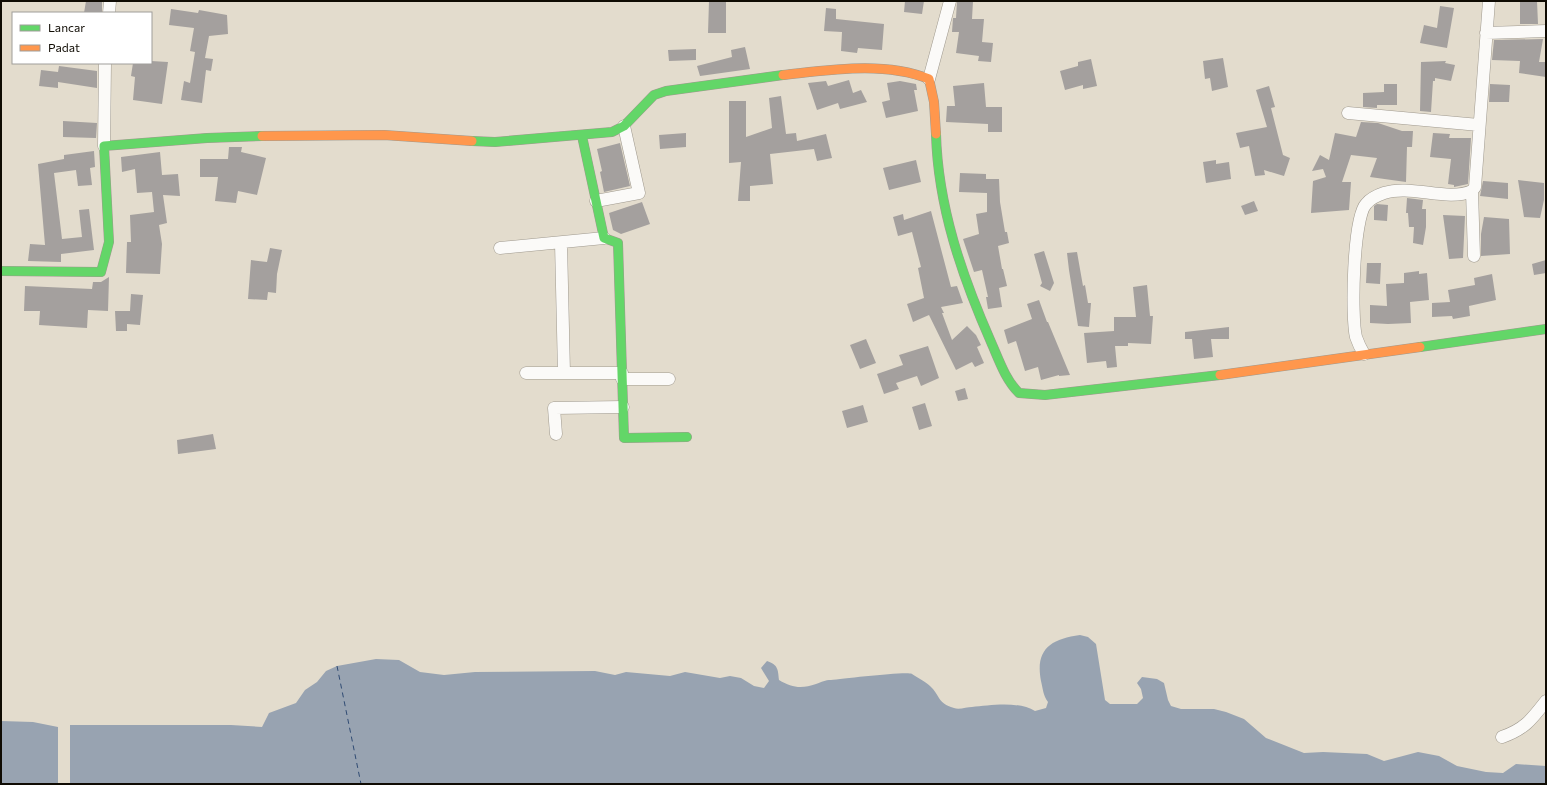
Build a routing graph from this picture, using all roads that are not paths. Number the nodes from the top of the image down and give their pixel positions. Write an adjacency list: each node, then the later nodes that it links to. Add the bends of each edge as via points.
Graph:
1 (110, 1): 4 (street)
2 (950, 1): 8 (street)
3 (1489, 1): 6 (street)
4 (109, 12)
5 (1546, 31): 6 (street)
6 (1486, 32): 10 (street)
7 (105, 64): 13 (street)
8 (929, 79): 11 (street, via 912,72 855,68 666,91 654,95); 22 (street, via 933,98 939,176 953,242 987,334 1010,383 1019,393 1045,395 1237,373)
9 (1348, 113): 10 (street)
10 (1479, 125): 14 (street, via 1475,187)
11 (624, 126): 12 (street, via 612,132); 15 (street, via 639,193)
12 (582, 136): 13 (street, via 495,142 384,135 293,136 207,138); 15 (street)
13 (104, 146): 20 (street, via 109,242 101,272)
14 (1472, 191): 19 (street); 22 (street, via 1459,194 1397,191 1384,193 1365,204 1361,213 1353,297 1356,338)
15 (596, 201): 16 (street)
16 (604, 238): 17 (street); 25 (street, via 618,243)
17 (561, 242): 18 (street); 24 (street)
18 (500, 248)
19 (1474, 256)
20 (1, 271)
21 (1546, 329): 22 (street)
22 (1364, 354)
23 (526, 373): 24 (street)
24 (564, 373): 25 (street)
25 (622, 376): 26 (street); 27 (street)
26 (669, 379)
27 (623, 407): 28 (street, via 554,408); 29 (street, via 624,438)
28 (556, 434)
29 (687, 437)
30 (1546, 701): 31 (street, via 1525,726)
31 (1502, 737)

